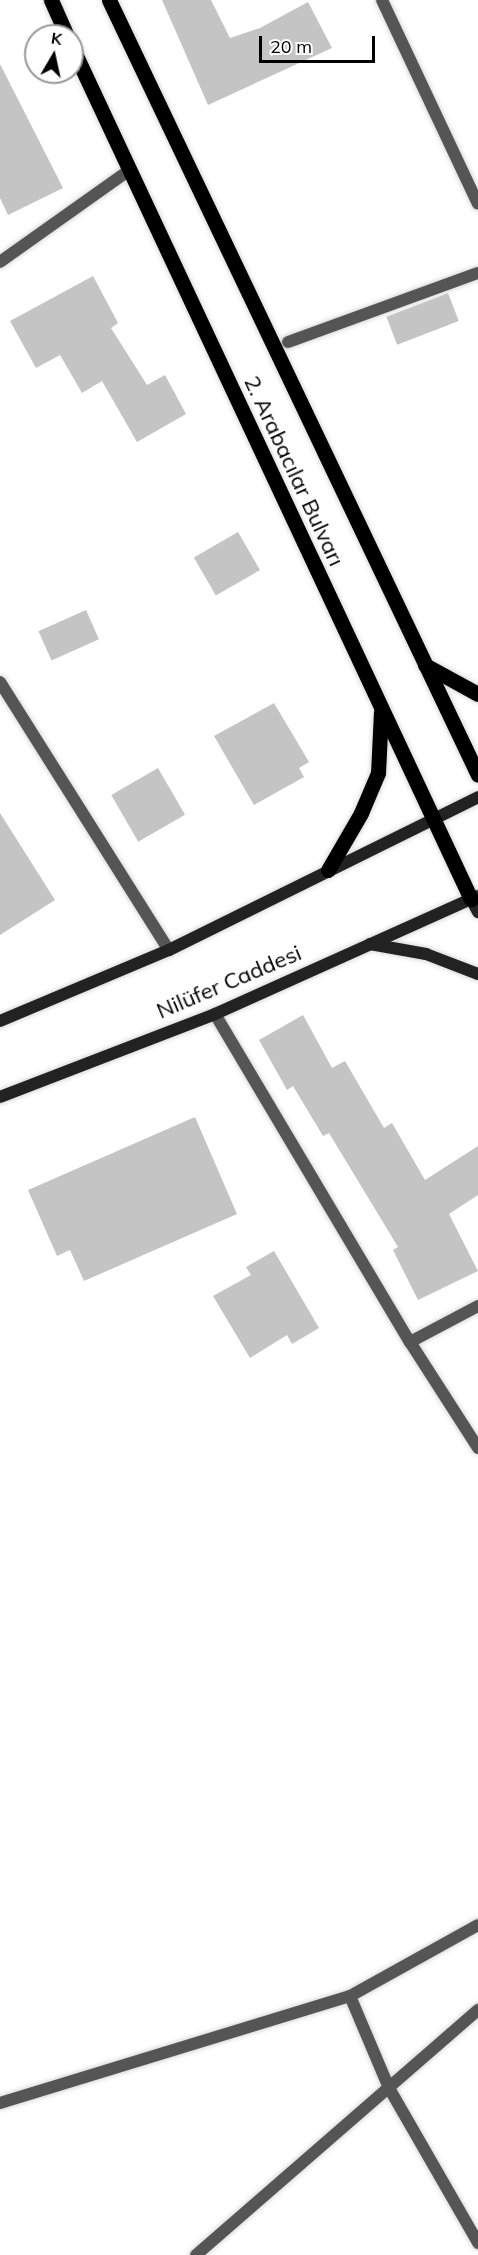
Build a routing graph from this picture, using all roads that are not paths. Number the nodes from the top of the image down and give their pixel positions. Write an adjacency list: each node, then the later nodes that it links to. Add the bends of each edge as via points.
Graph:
1 (51, 0): 4 (main road)
2 (109, 0): 11 (main road)
3 (382, 0): 7 (street)
4 (62, 24)
5 (84, 73): 6 (main road, 2. Arabacılar Bulvarı)
6 (129, 171): 8 (street); 14 (main road, 2. Arabacılar Bulvarı)
7 (478, 204)
8 (0, 262)
9 (478, 273): 10 (street)
10 (288, 342)
11 (425, 665): 13 (main road); 15 (main road)
12 (0, 682): 21 (street)
13 (478, 694)
14 (381, 709): 17 (main road, 2. Arabacılar Bulvarı); 18 (main road, via 378,773 361,813)
15 (478, 775)
16 (478, 797): 17 (street)
17 (433, 819): 18 (street); 19 (main road, 2. Arabacılar Bulvarı)
18 (328, 870): 21 (street)
19 (476, 903): 20 (street, Nilüfer Caddesi)
20 (369, 944): 22 (street, via 426,954); 23 (street, Nilüfer Caddesi)
21 (169, 950): 24 (street)
22 (478, 974)
23 (215, 1014): 25 (street, Nilüfer Caddesi); 27 (street)
24 (0, 1021)
25 (0, 1097)
26 (478, 1306): 27 (street)
27 (410, 1342): 28 (street)
28 (478, 1448)
29 (478, 1925): 30 (street)
30 (350, 1996): 32 (street); 33 (street)
31 (478, 2010): 32 (street)
32 (389, 2088): 34 (street); 35 (street)
33 (0, 2103)
34 (478, 2243)
35 (196, 2255)

